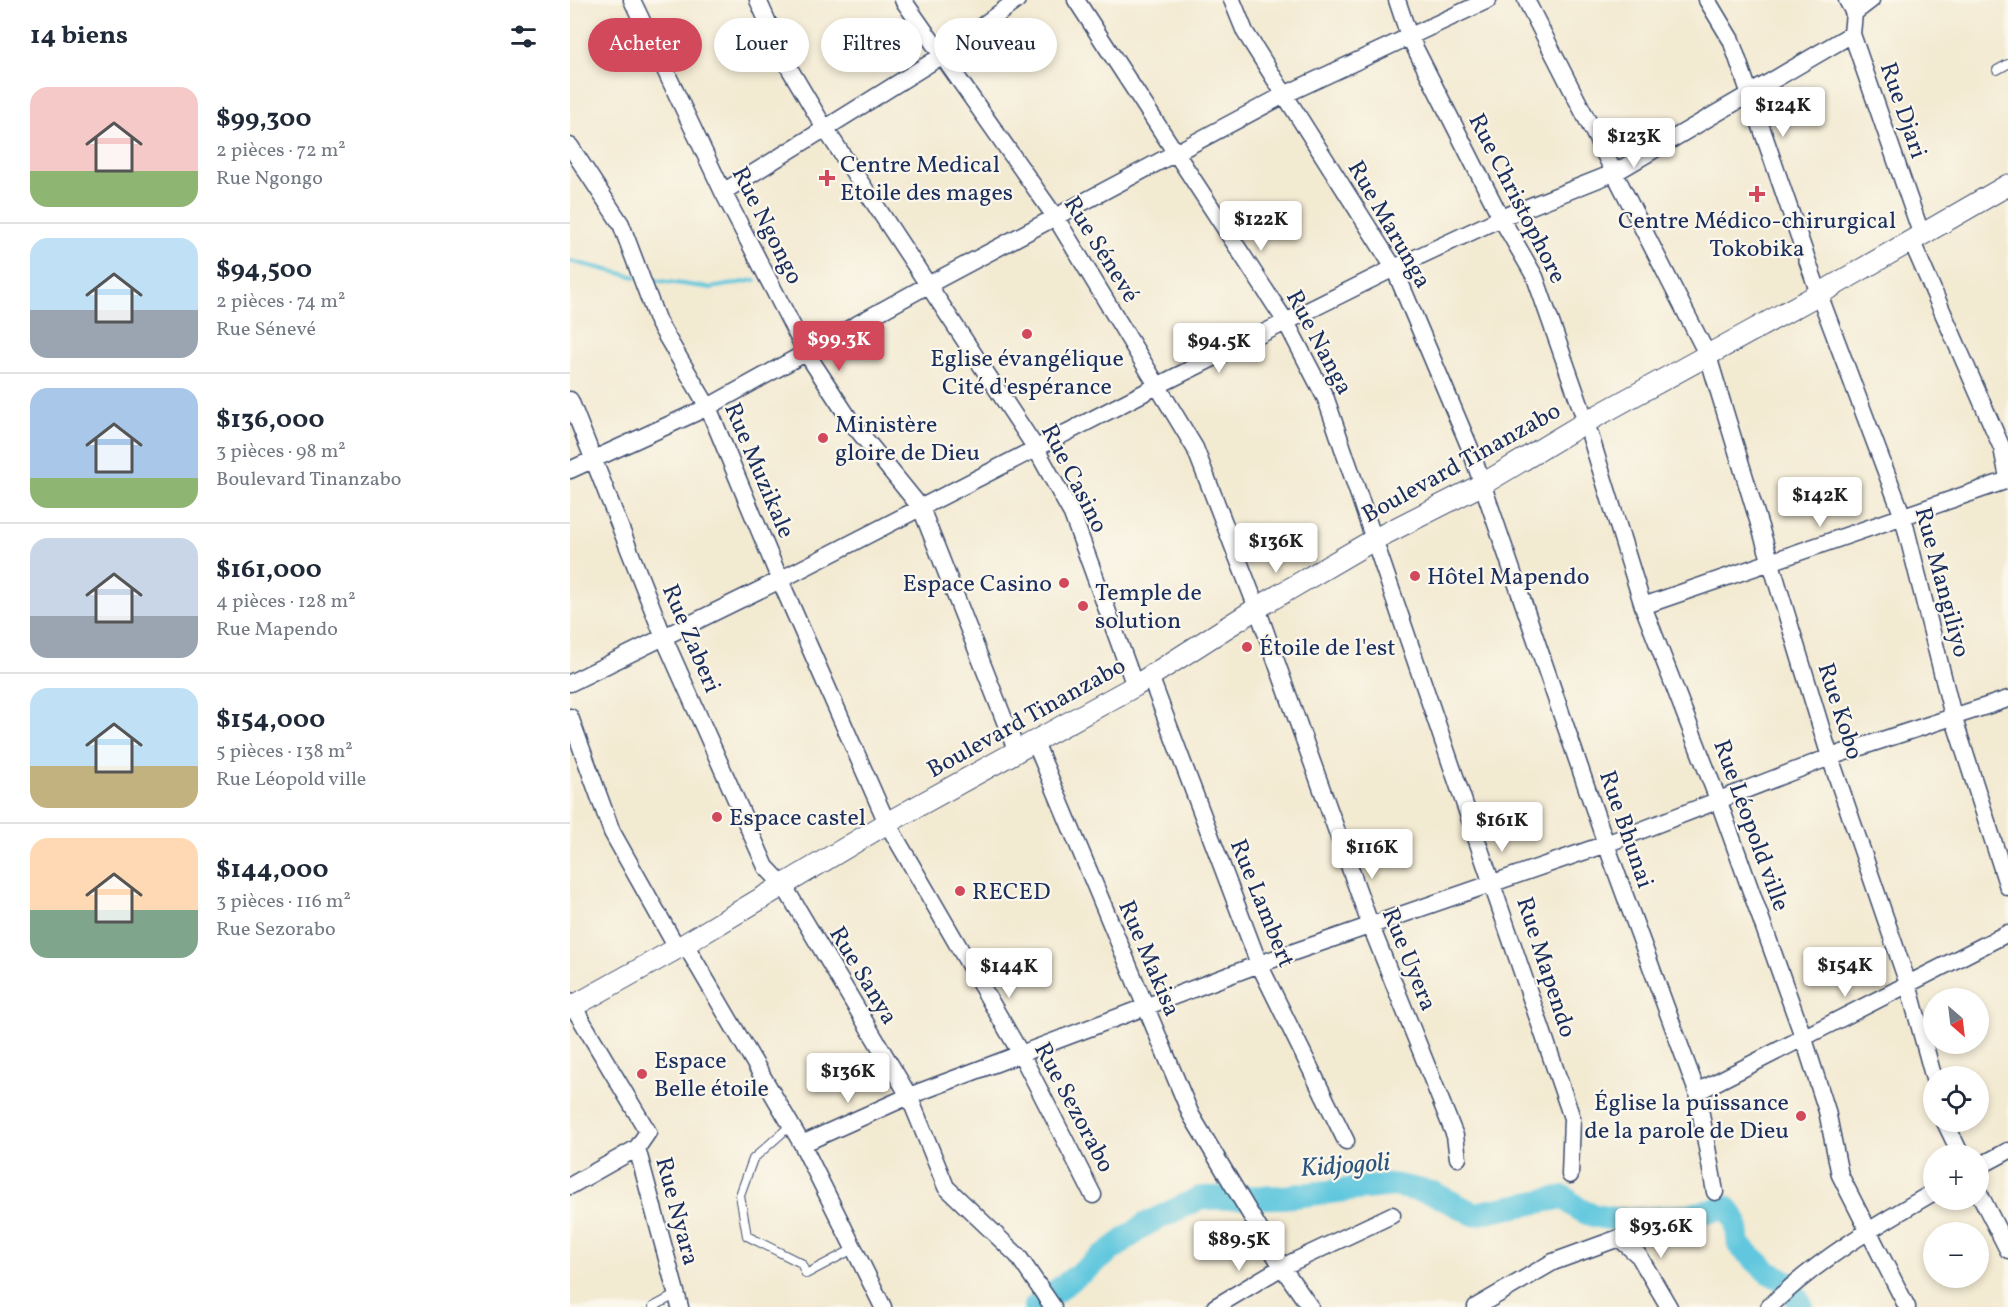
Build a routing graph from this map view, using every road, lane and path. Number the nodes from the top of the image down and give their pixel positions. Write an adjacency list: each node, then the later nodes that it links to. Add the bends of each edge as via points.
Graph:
1 (632, 0): 28 (street, Rue Ngongo)
2 (758, 0): 23 (street, Rue Casino, via 785,61)
3 (903, 0): 16 (street, Rue Sénevé)
4 (1017, 0): 13 (street)
5 (1076, 0): 25 (street, Rue Nanga)
6 (1232, 0): 22 (street, Rue Marunga, via 1245,32)
7 (1397, 0): 15 (street, Rue Christophore)
8 (1488, 0): 15 (street)
9 (1526, 0): 26 (street, Rue Kobo)
10 (1707, 0): 21 (street, Rue Mangiliyo, via 1731,40)
11 (1871, 0): 12 (street)
12 (1851, 7): 14 (street, Rue Djari)
13 (993, 18)
14 (1852, 34): 21 (street); 31 (street, Rue Djari)
15 (1409, 36): 22 (street); 30 (street, Rue Christophore)
16 (934, 43)
17 (934, 60): 23 (street)
18 (2008, 64): 19 (lane)
19 (1997, 70)
20 (955, 72): 29 (street, Rue Sénevé)
21 (1749, 94): 26 (street); 34 (street, Rue Mangiliyo)
22 (1284, 95): 25 (street); 32 (street, Rue Marunga)
23 (824, 127): 28 (street); 33 (street, Rue Casino)
24 (570, 146): 40 (street, Rue Muzikale, via 621,224 658,322)
25 (1177, 154): 29 (street); 35 (street, Rue Nanga)
26 (1616, 172): 30 (street); 37 (street, Rue Kobo)
27 (2008, 186): 31 (street, Boulevard Tinanzabo)
28 (723, 192): 36 (street, Rue Ngongo)
29 (1056, 218): 33 (street); 38 (street, Rue Sénevé)
30 (1501, 218): 32 (street); 41 (street, Rue Christophore, via 1535,277)
31 (1917, 239): 34 (street, Boulevard Tinanzabo); 43 (street, Rue Djari)
32 (1394, 268): 35 (street); 47 (street, Rue Marunga)
33 (928, 285): 36 (street); 42 (street, Rue Casino)
34 (1819, 294): 37 (street, Boulevard Tinanzabo); 49 (street, Rue Mangiliyo)
35 (1286, 322): 38 (street); 50 (street, Rue Nanga, via 1326,399)
36 (807, 354): 40 (street); 48 (street, Rue Ngongo, via 852,423)
37 (1708, 356): 41 (street, Boulevard Tinanzabo); 51 (street, Rue Kobo)
38 (1159, 385): 42 (street); 54 (street, Rue Sénevé, via 1196,448)
39 (570, 400): 44 (street, Rue Zaberi)
40 (708, 407): 44 (street); 52 (street, Rue Muzikale)
41 (1586, 422): 47 (street, Boulevard Tinanzabo); 53 (street, Rue Léopold ville)
42 (1035, 447): 48 (street); 56 (street, Rue Casino, via 1071,514)
43 (2005, 447): 46 (street, Rue Djari)
44 (593, 460): 45 (street); 55 (street, Rue Zaberi)
45 (570, 470)
46 (2008, 479): 49 (street)
47 (1483, 484): 50 (street, Boulevard Tinanzabo); 65 (street, Rue Bhunai)
48 (921, 508): 52 (street); 61 (street, Rue Ngongo)
49 (1903, 517): 51 (street); 59 (street, Rue Mangiliyo)
50 (1375, 539): 54 (street, Boulevard Tinanzabo); 66 (street, Rue Mapendo)
51 (1770, 563): 53 (street); 62 (street, Rue Kobo)
52 (780, 580): 55 (street); 64 (street, Rue Muzikale)
53 (1643, 606): 63 (street, Rue Léopold ville)
54 (1257, 608): 56 (street, Boulevard Tinanzabo); 69 (street, Rue Uyera)
55 (664, 638): 57 (street); 67 (street, Rue Zaberi, via 766,867)
56 (1143, 681): 61 (street, Boulevard Tinanzabo); 72 (street, Rue Lambert)
57 (570, 683)
58 (2008, 699): 59 (street)
59 (1953, 716): 62 (street); 68 (street, Rue Mangiliyo)
60 (570, 717): 71 (street, via 612,832)
61 (1026, 747): 64 (street, Boulevard Tinanzabo); 75 (street, Rue Makisa)
62 (1830, 757): 63 (street); 73 (street, Rue Kobo)
63 (1719, 802): 65 (street); 76 (street, Rue Léopold ville)
64 (888, 823): 67 (street, Boulevard Tinanzabo); 77 (street, Rue Sezorabo)
65 (1606, 844): 66 (street); 79 (street, Rue Bhunai)
66 (1494, 882): 69 (street); 88 (street, Rue Mapendo, via 1572,1118)
67 (784, 886): 71 (street, Boulevard Tinanzabo); 80 (street, Rue Sanya)
68 (2008, 887)
69 (1370, 924): 72 (street); 86 (street, Rue Uyera, via 1455,1136)
70 (2008, 933): 73 (street)
71 (681, 946): 74 (street, Boulevard Tinanzabo); 81 (street)
72 (1259, 964): 75 (street); 82 (street, Rue Lambert)
73 (1908, 984): 76 (street); 78 (street, Rue Kobo)
74 (571, 1005): 84 (street, Rue Nyara, via 648,1132)
75 (1144, 1008): 77 (street); 98 (street, Rue Makisa, via 1191,1115)
76 (1804, 1039): 79 (street); 95 (street, Rue Léopold ville, via 1827,1111 1840,1175)
77 (1021, 1054): 80 (street); 91 (street, Rue Sezorabo)
78 (1930, 1066)
79 (1697, 1092): 90 (street, Rue Bhunai)
80 (909, 1096): 83 (street); 100 (street, Rue Sanya, via 946,1187 1018,1256)
81 (792, 1125): 83 (street); 96 (lane, via 753,1159 740,1195 747,1236 801,1263 806,1274)
82 (1346, 1142)
83 (802, 1144): 96 (street)
84 (637, 1148): 89 (street); 99 (street, Rue Nyara)
85 (2008, 1151): 87 (street)
86 (1458, 1158)
87 (1989, 1161)
88 (1570, 1175)
89 (570, 1186)
90 (1715, 1192)
91 (1094, 1195)
92 (1923, 1198): 95 (street)
93 (1988, 1210): 97 (street)
94 (1392, 1215): 98 (street)
95 (1867, 1231): 107 (street); 108 (street, Rue Léopold ville)
96 (855, 1248): 102 (street)
97 (2008, 1250)
98 (1282, 1267): 103 (street); 104 (street, Rue Makisa)
99 (678, 1301): 101 (lane)
100 (1050, 1301)
101 (653, 1307)
102 (883, 1307)
103 (1215, 1307)
104 (1310, 1307)
105 (1476, 1307): 106 (street, via 1553,1262 1619,1238 1639,1256)
106 (1669, 1307)
107 (1768, 1307)
108 (1907, 1307)

